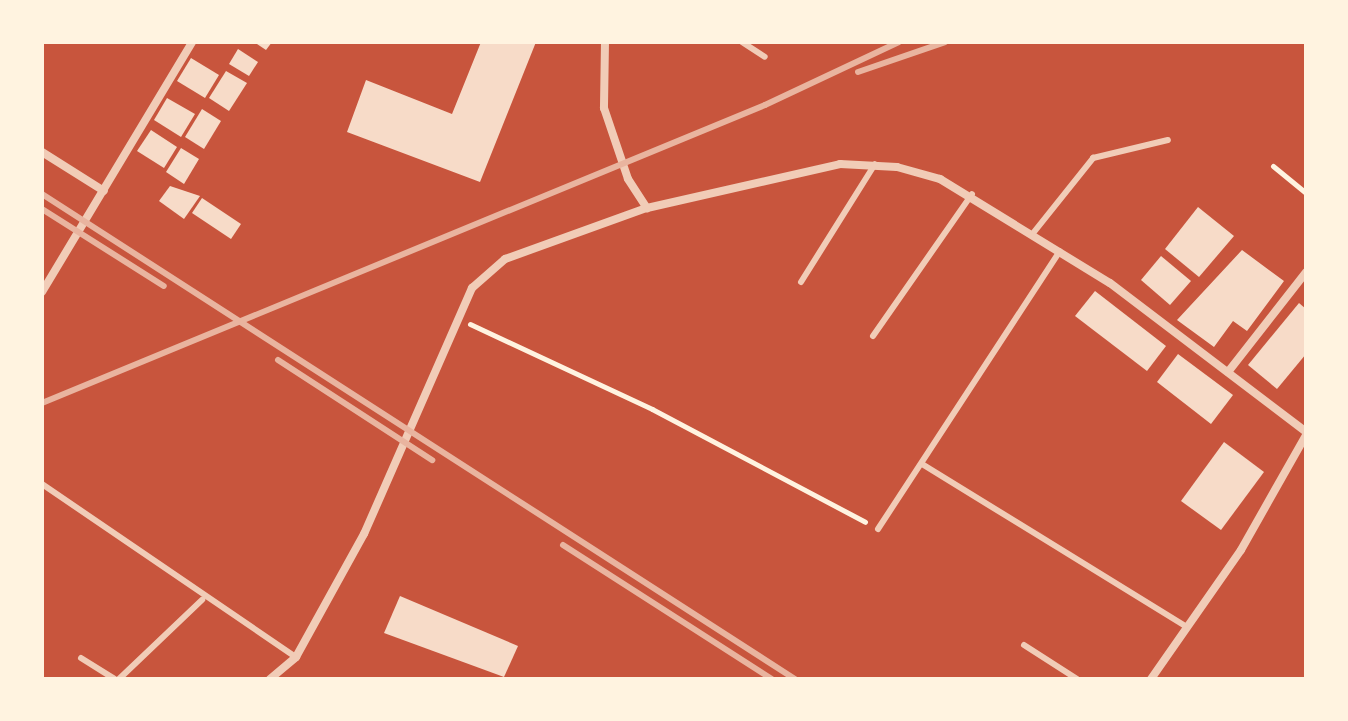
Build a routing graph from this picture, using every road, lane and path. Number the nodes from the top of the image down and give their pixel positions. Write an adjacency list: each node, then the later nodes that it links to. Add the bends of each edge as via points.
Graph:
1 (192, 42): 9 (street)
2 (605, 42): 12 (street, via 604,108 628,179)
3 (742, 42): 4 (lane)
4 (765, 57)
5 (1168, 140): 13 (lane, via 1093,158)
6 (42, 152): 9 (street)
7 (875, 164): 11 (street); 12 (street, via 814,169); 16 (lane)
8 (1273, 166): 10 (path)
9 (104, 191): 17 (street)
10 (1306, 193)
11 (972, 194): 13 (street); 19 (lane)
12 (647, 208): 18 (street, via 505,259 472,288)
13 (1034, 232): 14 (street)
14 (1060, 250): 20 (street); 22 (lane)
15 (1306, 272): 20 (street)
16 (801, 282)
17 (42, 292)
18 (455, 317): 24 (path, via 652,409); 28 (street, via 364,534)
19 (873, 336)
20 (1228, 372): 21 (street)
21 (1306, 433): 26 (street, via 1241,550)
22 (922, 464): 24 (lane); 26 (lane)
23 (42, 484): 25 (lane)
24 (878, 529)
25 (202, 600): 28 (lane); 30 (lane)
26 (1187, 627): 33 (street)
27 (1024, 645): 32 (lane)
28 (296, 657): 31 (street)
29 (81, 658): 30 (lane)
30 (117, 679)
31 (270, 679)
32 (1077, 679)
33 (1151, 679)

